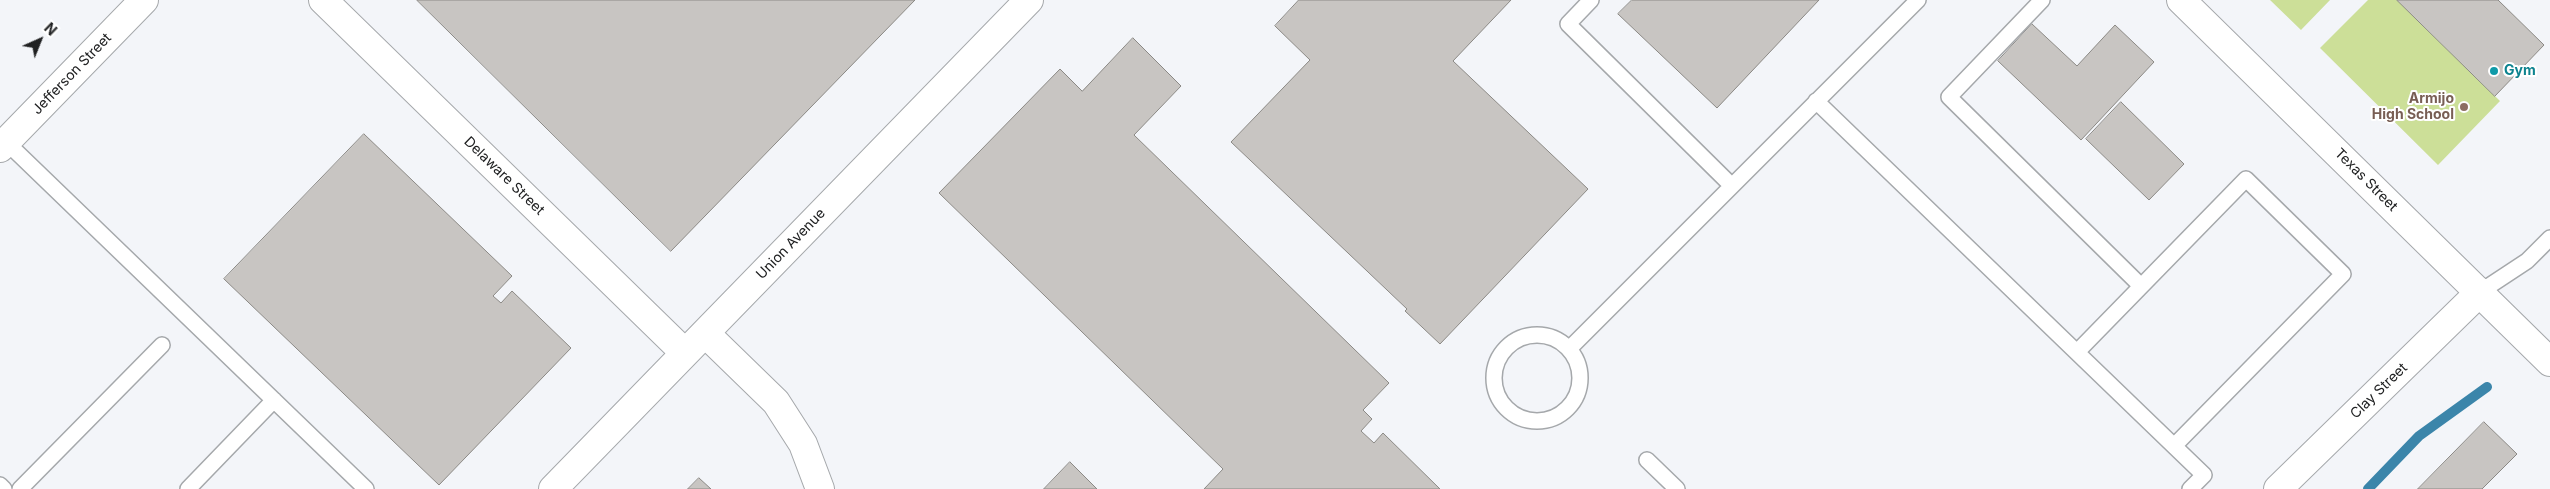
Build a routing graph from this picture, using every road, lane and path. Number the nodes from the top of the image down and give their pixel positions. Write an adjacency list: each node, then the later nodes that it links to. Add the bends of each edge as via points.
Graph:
1 (144, 0): 9 (street, Jefferson Street)
2 (323, 0): 18 (street, Delaware Street)
3 (1029, 0): 14 (street, Union Avenue)
4 (1591, 0): 10 (lane, via 1568,24)
5 (1918, 0): 8 (lane)
6 (2042, 0): 12 (lane, via 1949,97)
7 (2182, 0): 13 (street, Texas Street)
8 (1816, 101): 10 (lane); 17 (lane)
9 (2, 142): 20 (lane)
10 (1732, 186): 16 (lane)
11 (2550, 238): 13 (lane, via 2527,261)
12 (2141, 286): 17 (lane); 21 (lane, via 2246,179 2343,274)
13 (2480, 292): 19 (street, Texas Street); 32 (street, Clay Street)
14 (705, 333): 18 (street, Union Avenue); 29 (street, via 776,402 803,444)
15 (162, 345): 25 (lane)
16 (1569, 349): 16 (lane, via 1542,335 1512,342 1495,367 1495,386 1501,402 1514,414 1531,421 1549,420 1564,411 1575,398 1580,381 1578,364)
17 (2078, 352): 21 (lane)
18 (685, 353): 28 (street, Union Avenue)
19 (2550, 362)
20 (274, 400): 26 (lane); 27 (lane)
21 (2175, 445): 31 (lane, via 2204,475)
22 (1647, 460): 30 (lane)
23 (0, 485): 24 (lane)
24 (4, 489)
25 (20, 489)
26 (188, 489)
27 (366, 489)
28 (554, 489)
29 (820, 489)
30 (1677, 489)
31 (2190, 489)
32 (2278, 489)

